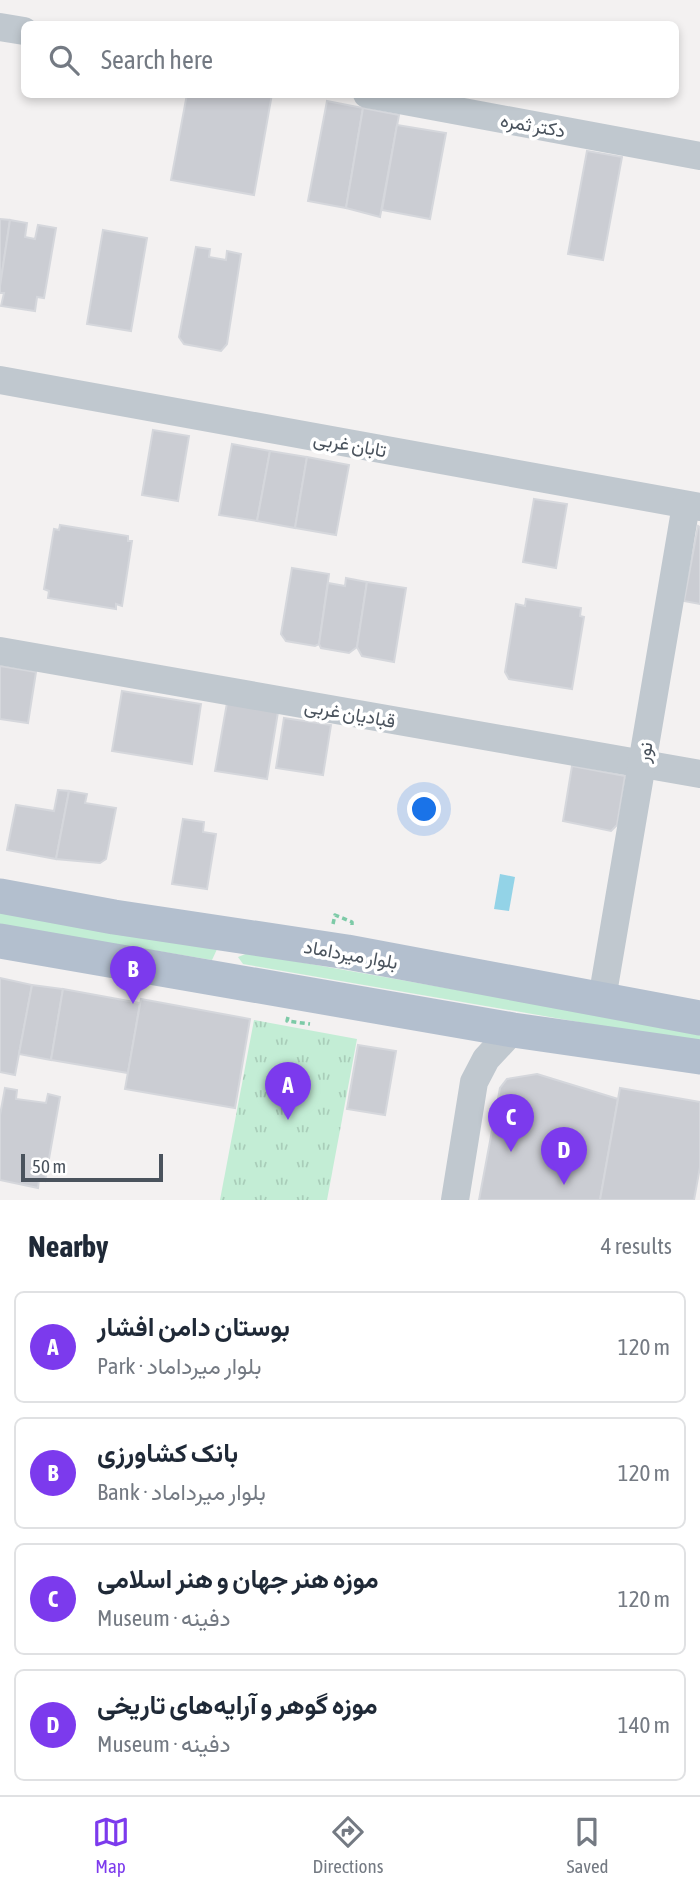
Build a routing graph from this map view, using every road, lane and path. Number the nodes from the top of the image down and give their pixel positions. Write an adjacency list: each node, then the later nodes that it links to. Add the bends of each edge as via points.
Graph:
1 (0, 27): 2 (street)
2 (21, 31)
3 (388, 98): 4 (street, دکتر ثمره)
4 (700, 156)
5 (0, 380): 6 (street, تابان غربی)
6 (693, 506): 8 (street, نور)
7 (0, 651): 8 (street, قبادیان غربی)
8 (642, 764): 9 (street, قبادیان غربی); 15 (street, نور)
9 (700, 774)
10 (0, 896): 13 (main road, بلوار میرداماد)
11 (335, 915): 12 (path)
12 (352, 922)
13 (269, 940): 15 (main road, بلوار میرداماد); 16 (main road, via 230,943 224,962 230,969 271,980)
14 (0, 941): 16 (main road)
15 (602, 999): 17 (main road, بلوار میرداماد)
16 (292, 1006): 18 (path); 19 (main road)
17 (700, 1017)
18 (310, 1024)
19 (513, 1030): 20 (main road); 21 (street, via 486,1059 474,1082)
20 (700, 1057)
21 (455, 1200)

